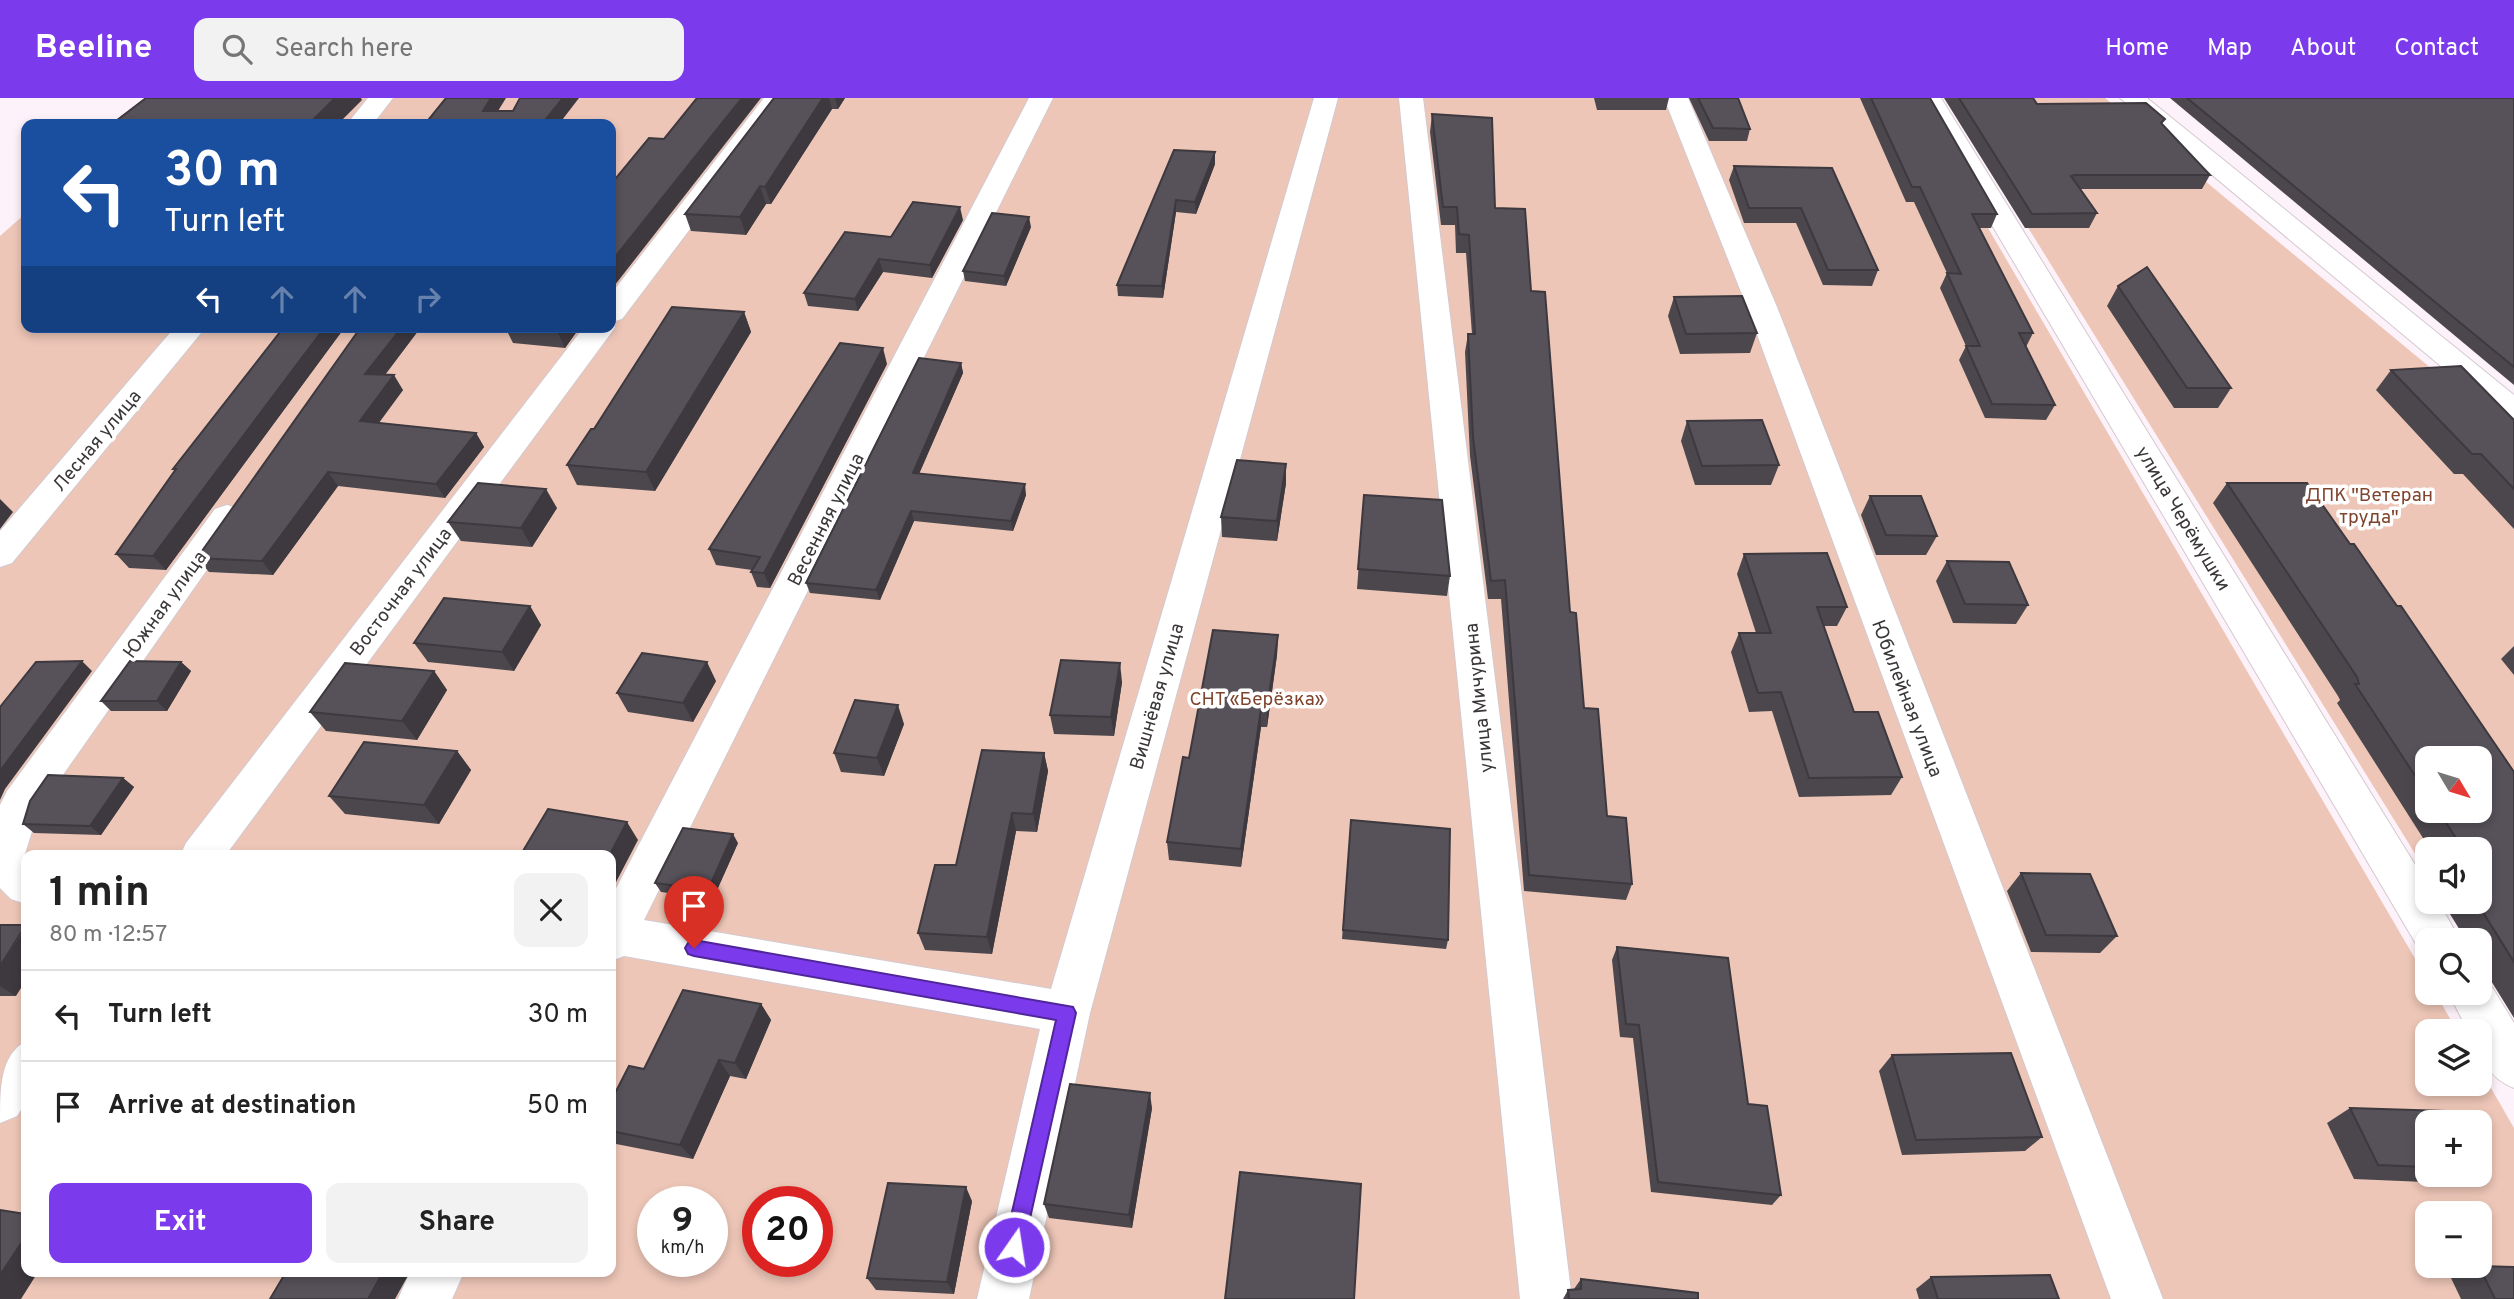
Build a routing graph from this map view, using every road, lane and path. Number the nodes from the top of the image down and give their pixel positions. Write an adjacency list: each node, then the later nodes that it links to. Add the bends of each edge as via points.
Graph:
1 (381, 98): 9 (street)
2 (777, 98): 10 (street)
3 (1041, 98): 18 (street, Весенняя улица)
4 (1326, 98): 22 (street, Вишнёвая улица)
5 (1411, 98): 29 (street, улица Мичурина)
6 (1676, 98): 30 (street, Юбилейная улица, via 1762,307)
7 (1929, 98): 19 (street, улица Черёмушки)
8 (2132, 98): 13 (street)
9 (364, 119)
10 (616, 307)
11 (186, 333): 15 (street, Лесная улица)
12 (595, 333): 16 (street, Восточная улица)
13 (2514, 411)
14 (249, 486): 17 (street, Южная улица, via 21,803 2,862)
15 (0, 554)
16 (206, 850)
17 (21, 881)
18 (616, 928)
19 (2431, 928)
20 (616, 937): 22 (street)
21 (2478, 1005): 23 (street)
22 (1067, 1013): 28 (street, Вишнёвая улица)
23 (2514, 1066)
24 (21, 1070): 25 (street)
25 (0, 1100)
26 (435, 1277): 27 (street)
27 (424, 1299)
28 (1003, 1299)
29 (1546, 1299)
30 (2137, 1299)

